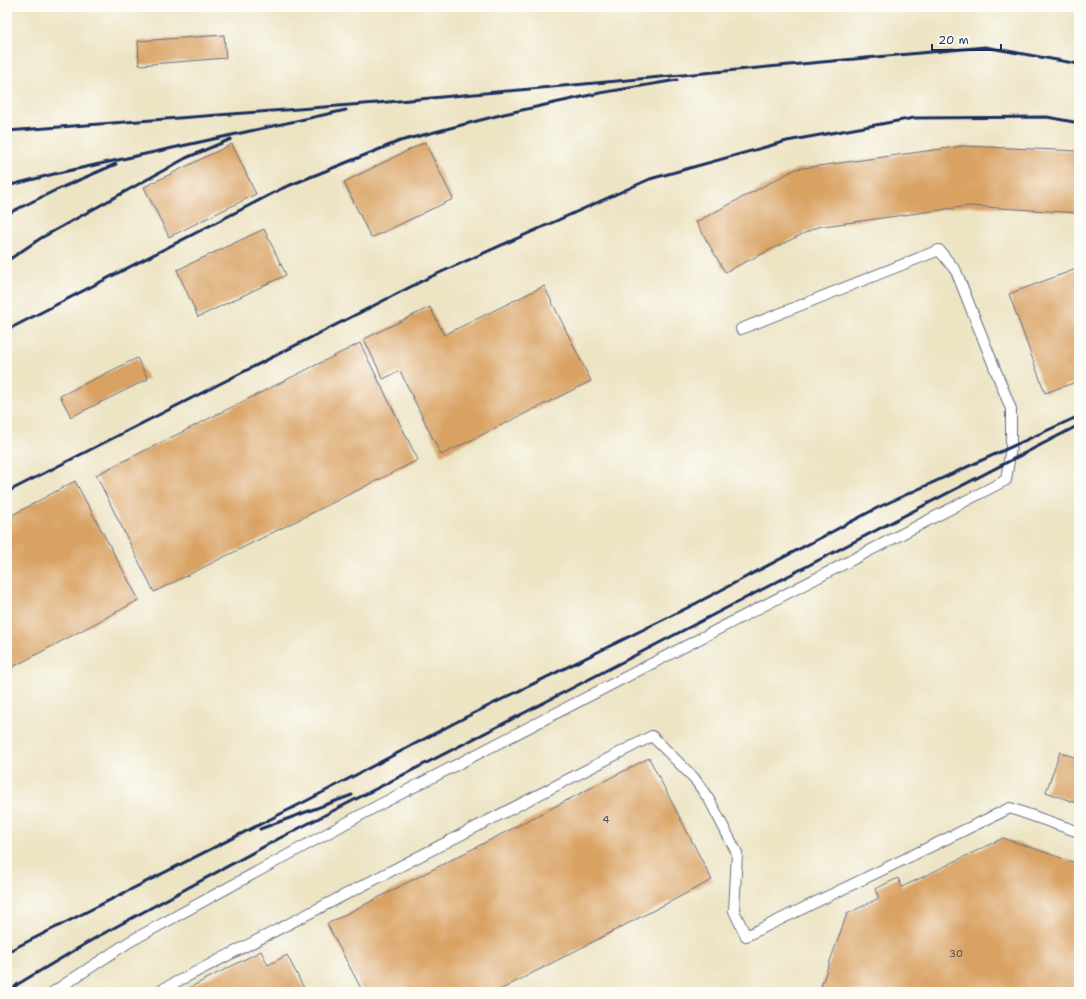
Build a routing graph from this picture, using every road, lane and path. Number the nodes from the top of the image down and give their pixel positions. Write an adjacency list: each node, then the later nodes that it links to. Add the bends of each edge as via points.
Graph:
1 (741, 329): 3 (lane, via 939,250 956,271 1011,409 1011,448 1006,480 379,805 129,942)
2 (1079, 832): 4 (lane, via 1010,808 746,936 734,911 737,853 710,801 694,778 652,736)
3 (53, 992)
4 (157, 992)

